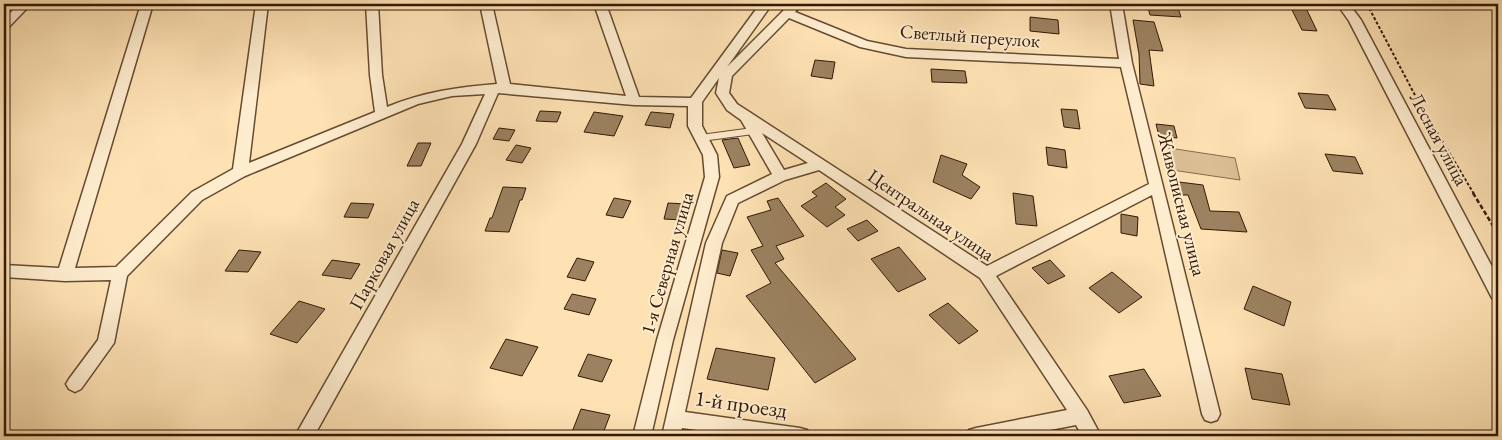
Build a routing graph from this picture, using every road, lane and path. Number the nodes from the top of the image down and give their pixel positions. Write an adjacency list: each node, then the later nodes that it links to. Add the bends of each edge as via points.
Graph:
1 (24, 4): 12 (street)
2 (147, 4): 28 (street)
3 (262, 4): 21 (street)
4 (372, 4): 17 (street)
5 (486, 4): 14 (street)
6 (600, 4): 15 (street)
7 (766, 4): 16 (street)
8 (1116, 4): 13 (street, Живописная улица)
9 (1343, 4): 29 (street, Лесная улица, via 1355,20)
10 (1367, 4): 24 (path, via 1417,99)
11 (792, 8): 13 (street, Светлый переулок, via 864,44 906,53); 18 (street, Центральная улица, via 726,75 722,93)
12 (4, 25)
13 (1126, 63): 23 (street, Живописная улица)
14 (498, 89): 15 (street); 17 (street, via 452,92 414,101); 34 (street, Парковая улица)
15 (634, 101): 16 (street)
16 (695, 102): 19 (street, 1-я Северная улица, via 695,126)
17 (382, 114): 21 (street)
18 (749, 124): 19 (lane); 20 (street, Центральная улица); 22 (street)
19 (701, 138): 35 (street, 1-я Северная улица, via 710,156 712,177 665,340)
20 (821, 164): 22 (street); 27 (street, Центральная улица)
21 (240, 172): 26 (street, via 197,196)
22 (780, 176): 33 (street, via 732,200 714,243)
23 (1157, 186): 27 (street); 31 (street, Живописная улица)
24 (1498, 234)
25 (4, 271): 28 (street)
26 (120, 273): 28 (street); 30 (street, via 106,343)
27 (986, 274): 32 (street, Центральная улица)
28 (65, 275)
29 (1498, 293)
30 (75, 384)
31 (1211, 414)
32 (1081, 416): 38 (street); 39 (street, Центральная улица)
33 (676, 418): 36 (street); 37 (street, 1-й проезд)
34 (304, 436)
35 (642, 436)
36 (672, 436)
37 (800, 436)
38 (976, 436)
39 (1092, 436)

